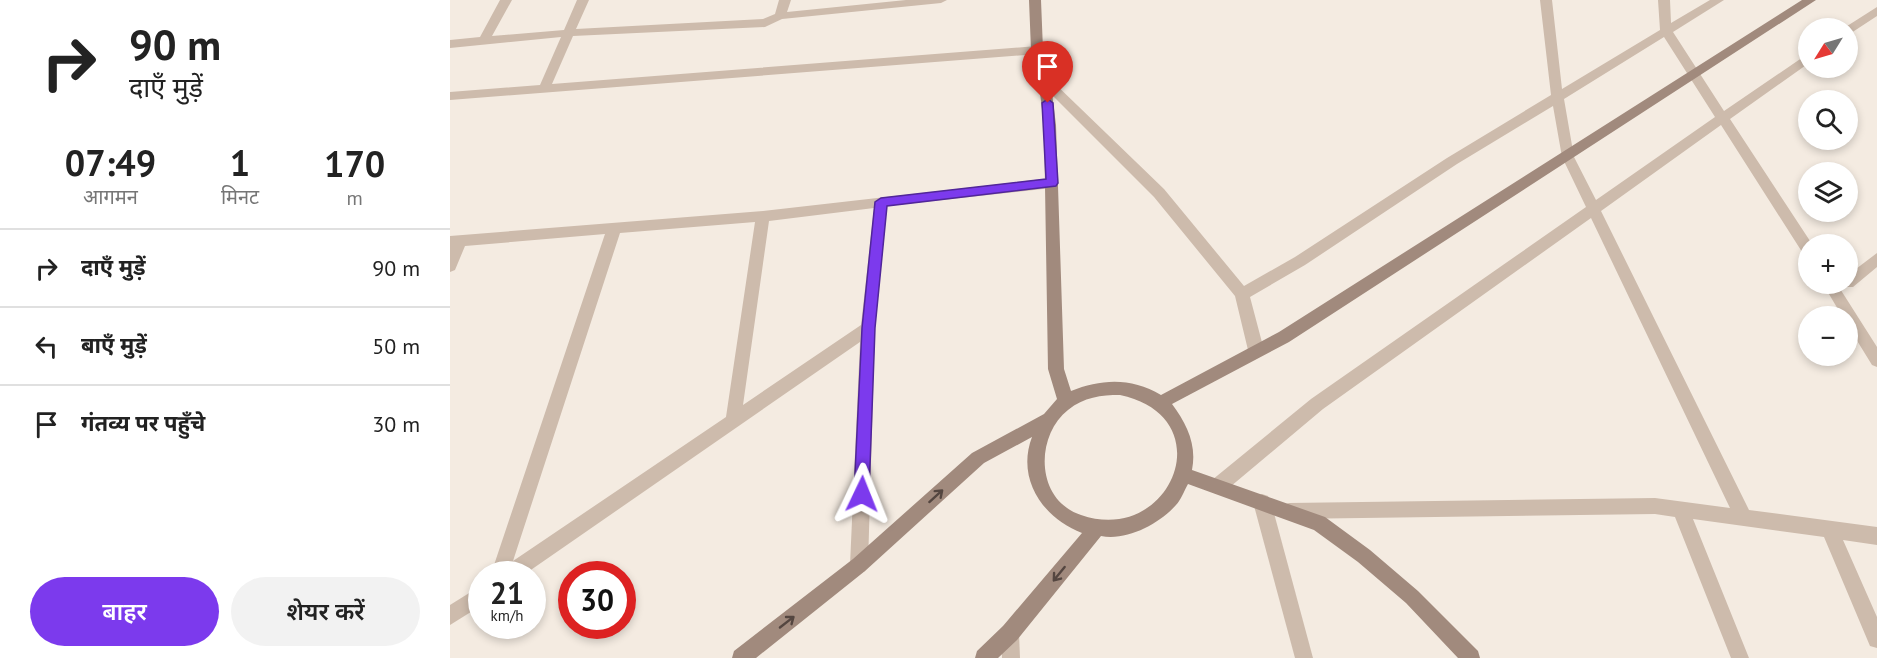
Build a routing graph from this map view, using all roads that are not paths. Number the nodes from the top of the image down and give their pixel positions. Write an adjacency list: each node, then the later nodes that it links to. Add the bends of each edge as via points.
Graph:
1 (506, 0): 16 (street)
2 (584, 0): 15 (street)
3 (785, 0): 12 (street)
4 (941, 0): 10 (street)
5 (1035, 0): 18 (street)
6 (1546, 0): 24 (street)
7 (1664, 0): 14 (street)
8 (1718, 0): 14 (street)
9 (1810, 0): 20 (street)
10 (866, 4): 12 (street)
11 (1877, 11): 13 (street)
12 (780, 16): 15 (street, via 765,23)
13 (1858, 24)
14 (1666, 31): 20 (street); 24 (street)
15 (569, 33): 16 (street); 22 (street)
16 (483, 42): 17 (street)
17 (450, 44)
18 (1037, 50): 21 (street); 22 (street)
19 (1798, 65): 25 (street)
20 (1694, 74): 25 (street); 26 (street)
21 (1045, 81): 27 (street); 37 (street, via 1159,193)
22 (544, 89): 23 (street)
23 (450, 96)
24 (1557, 96): 26 (street); 37 (street)
25 (1722, 119): 29 (street); 32 (street)
26 (1568, 157): 29 (street); 40 (street, via 1284,337)
27 (1052, 183): 28 (street); 42 (street, via 1056,369)
28 (881, 202): 30 (street); 39 (street)
29 (1594, 209): 47 (street, via 1317,404); 51 (street)
30 (763, 216): 31 (street); 45 (street)
31 (614, 228): 33 (street); 55 (street)
32 (1798, 234)
33 (455, 242): 35 (street)
34 (1877, 259): 36 (street)
35 (450, 266)
36 (1858, 272)
37 (1242, 294): 40 (street)
38 (1844, 294): 41 (street)
39 (868, 328): 45 (street); 57 (street)
40 (1256, 350): 43 (street)
41 (1877, 360)
42 (1066, 402): 43 (street, via 1092,390 1120,387); 44 (street)
43 (1160, 403): 46 (street, via 1178,423 1186,448)
44 (1047, 420): 52 (street, via 1036,445 1035,464 1046,499 1068,519); 57 (street, one-way to 44, via 978,458)
45 (733, 421): 56 (street)
46 (1184, 475): 47 (street); 52 (street, via 1172,499 1151,518 1125,528)
47 (1218, 486): 48 (street)
48 (1262, 502): 50 (street); 65 (street)
49 (1680, 509): 50 (street, via 1655,506); 51 (street); 67 (street)
50 (1289, 511): 66 (street, via 1319,523 1364,556 1412,597)
51 (1743, 517): 53 (street)
52 (1096, 529): 60 (street, one-way to 60)
53 (1829, 529): 54 (street); 61 (street)
54 (1877, 536)
55 (504, 561)
56 (529, 561)
57 (859, 565): 62 (street, one-way to 57)
58 (468, 603): 59 (street)
59 (450, 615)
60 (1010, 633): 63 (street); 64 (street)
61 (1877, 639)
62 (741, 658)
63 (984, 658)
64 (1011, 658)
65 (1304, 658)
66 (1471, 658)
67 (1740, 658)

